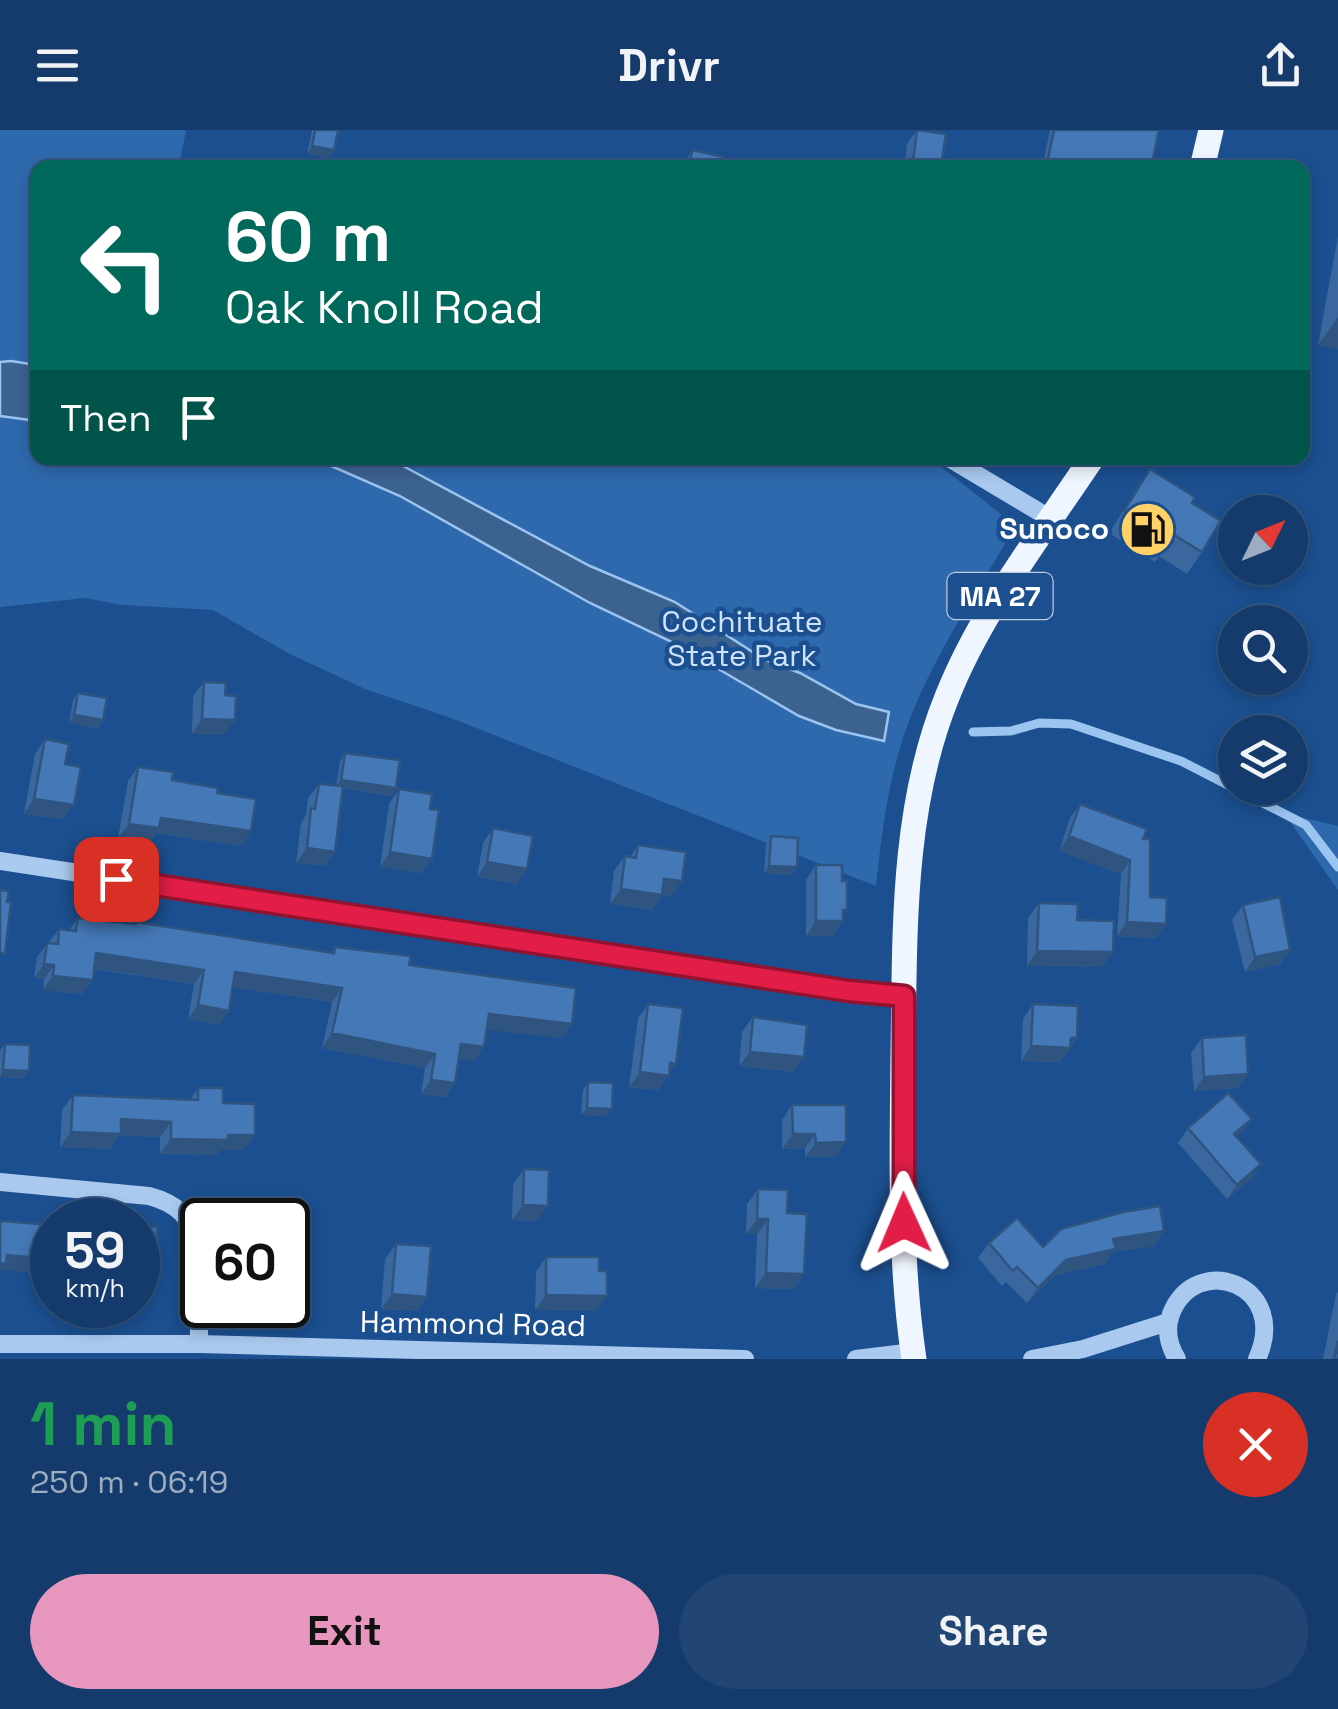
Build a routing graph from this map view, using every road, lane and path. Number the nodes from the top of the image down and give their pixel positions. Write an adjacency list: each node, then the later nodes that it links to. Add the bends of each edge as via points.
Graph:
1 (1210, 130): 2 (main road)
2 (1204, 160)
3 (960, 465): 5 (street)
4 (1087, 465): 5 (main road, MA 27)
5 (1051, 520): 7 (main road, MA 27, via 972,642 930,745 912,844)
6 (0, 861): 7 (street)
7 (904, 996): 12 (main road, MA 27, via 904,1260)
8 (0, 1182): 11 (street, via 149,1196 181,1211 198,1244)
9 (1168, 1322): 15 (street); 16 (street); 17 (street, via 1176,1301 1191,1288 1209,1280 1229,1282 1260,1304 1266,1323)
10 (0, 1344): 11 (street, Hammond Road)
11 (199, 1344): 13 (street, Hammond Road)
12 (914, 1355): 14 (street)
13 (745, 1359)
14 (856, 1359)
15 (1032, 1359)
16 (1176, 1359)
17 (1258, 1359)

